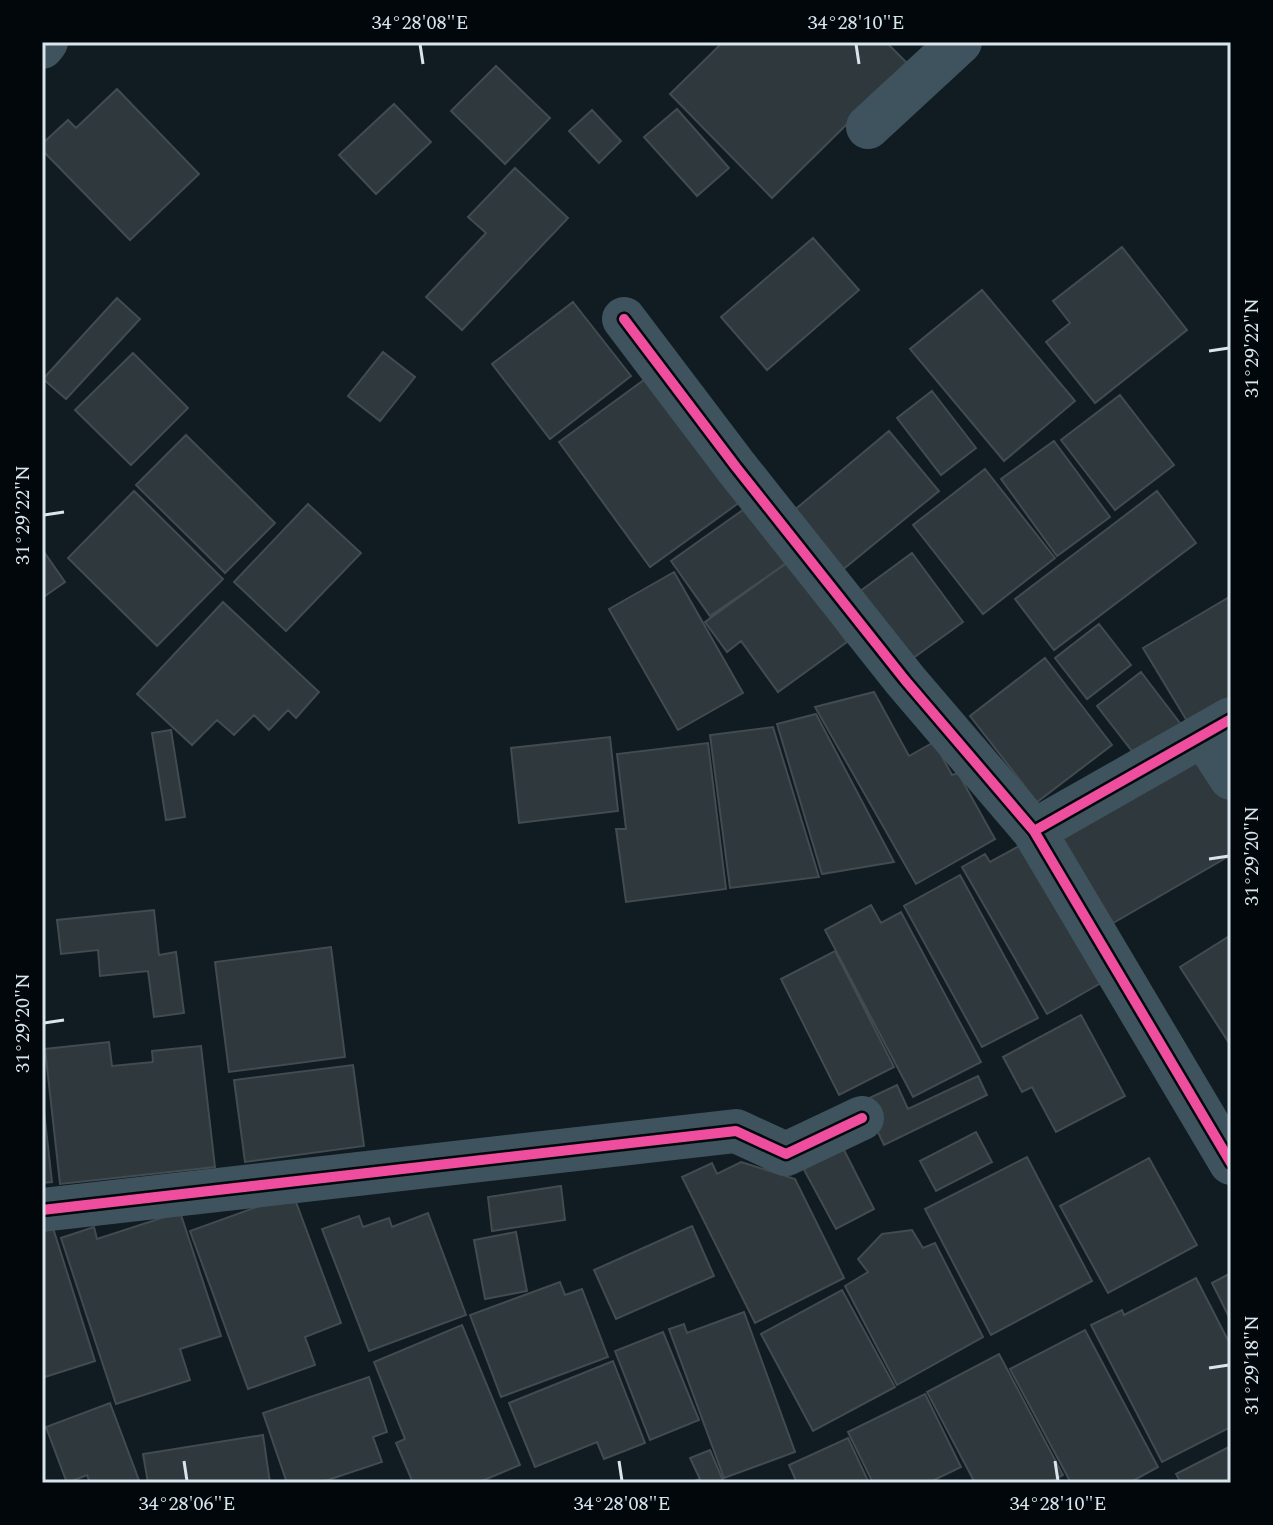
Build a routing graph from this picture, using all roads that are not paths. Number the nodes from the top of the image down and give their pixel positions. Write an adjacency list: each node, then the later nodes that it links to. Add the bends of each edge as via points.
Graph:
1 (46, 42): 3 (street)
2 (960, 42): 4 (street)
3 (42, 47)
4 (868, 127)
5 (624, 319): 8 (street, via 895,668)
6 (1217, 727): 7 (street); 8 (street)
7 (1231, 778)
8 (1034, 831): 10 (street)
9 (862, 1118): 11 (street, via 786,1154 736,1131)
10 (1231, 1163)
11 (42, 1210)

